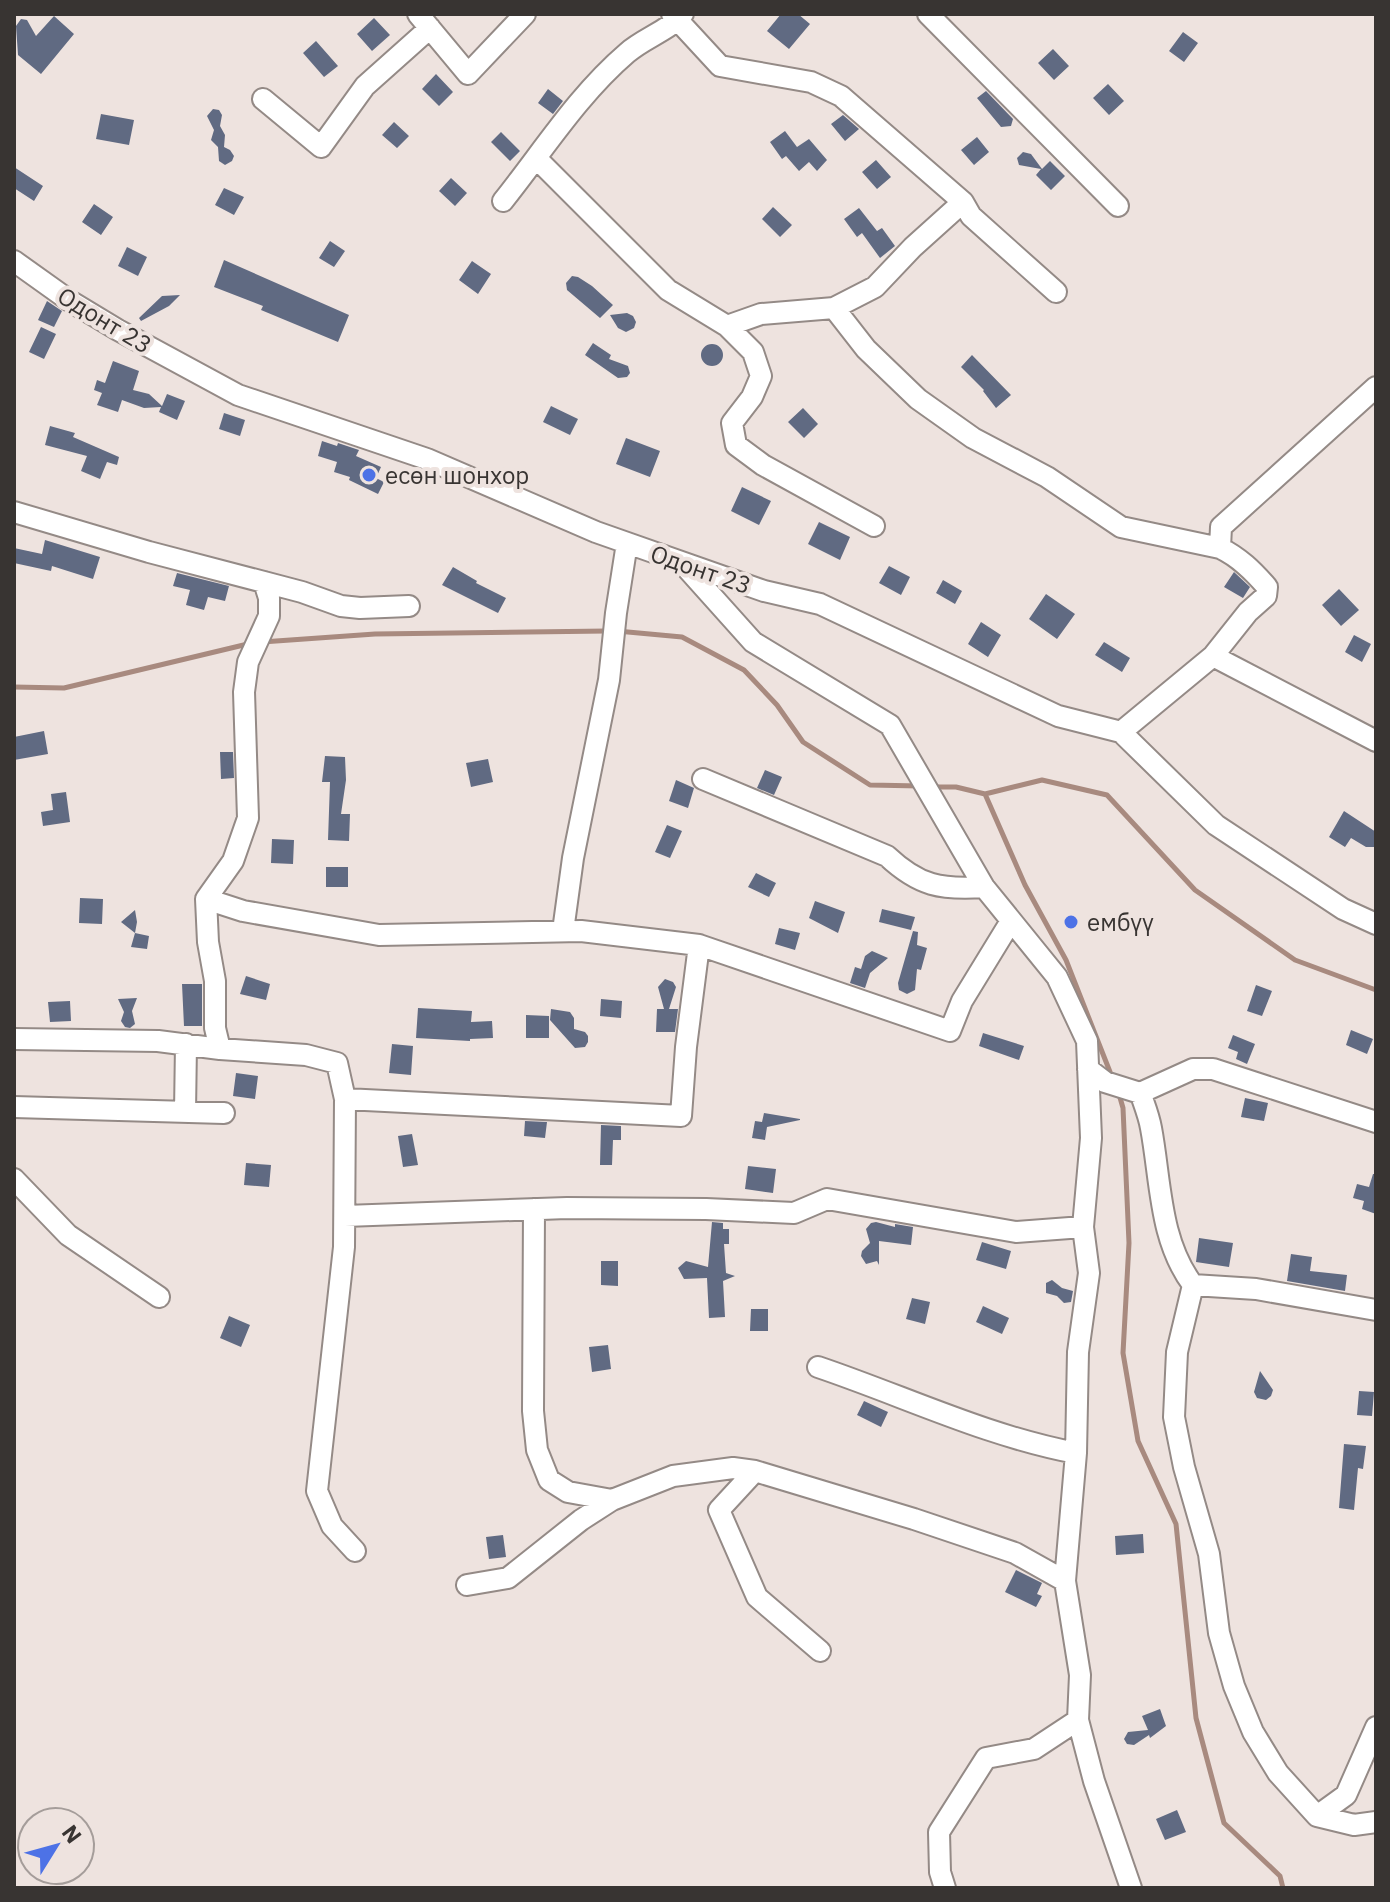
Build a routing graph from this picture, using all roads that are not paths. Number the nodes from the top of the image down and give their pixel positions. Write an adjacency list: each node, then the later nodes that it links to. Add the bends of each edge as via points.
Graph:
1 (525, 14): 4 (street, via 468,74)
2 (928, 14): 9 (street)
3 (678, 16): 6 (street, via 628,52 572,110); 8 (street, via 720,66 811,82 841,96)
4 (424, 21): 5 (street, via 365,86 321,147)
5 (263, 99)
6 (537, 159): 7 (street); 13 (street, via 668,290)
7 (503, 201)
8 (963, 202): 11 (street, via 971,216); 12 (street, via 875,287)
9 (1118, 206)
10 (14, 261): 17 (street, Одонт 23, via 118,330 238,395 427,459)
11 (1056, 292)
12 (834, 308): 13 (street, via 761,314); 18 (street, via 866,349 918,399 973,438 1047,477 1121,527)
13 (727, 326): 16 (street, via 753,352 761,376 732,423 736,445)
14 (1376, 387): 18 (street, via 1221,527)
15 (14, 512): 20 (street)
16 (874, 526)
17 (627, 543): 19 (street, Одонт 23); 30 (street, via 609,680)
18 (1220, 548): 22 (street, via 1267,587 1266,596)
19 (682, 563): 23 (street, Одонт 23, via 820,604 1058,716); 26 (street, via 753,642 890,725)
20 (264, 582): 21 (street, via 341,606); 27 (street, via 269,616 248,662 244,692 248,818 233,861)
21 (409, 606)
22 (1213, 656): 23 (street); 24 (street)
23 (1121, 732): 29 (street, via 1216,825 1343,909)
24 (1376, 741)
25 (703, 779): 26 (street, via 887,856 906,874 949,889)
26 (984, 887): 28 (street)
27 (206, 899): 30 (street, via 243,911 379,935); 34 (street)
28 (1011, 921): 31 (street, via 962,1001 950,1031); 35 (street, via 1057,977 1087,1041)
29 (1376, 924)
30 (563, 931): 31 (street)
31 (699, 945): 37 (street, via 681,1116)
32 (14, 1039): 33 (street)
33 (186, 1044): 34 (street); 39 (street)
34 (220, 1049): 37 (street, via 306,1055 337,1063)
35 (1088, 1069): 36 (street, via 1105,1082); 45 (street, via 1091,1138)
36 (1140, 1092): 41 (street, via 1193,1069 1213,1069); 46 (street, via 1151,1126 1168,1233)
37 (345, 1099): 44 (street)
38 (14, 1107): 39 (street)
39 (185, 1112): 40 (street)
40 (224, 1113)
41 (1376, 1122)
42 (14, 1179): 47 (street, via 68,1235)
43 (534, 1209): 44 (street); 45 (street, via 794,1213 827,1199 1016,1232); 52 (street, via 537,1450 549,1480 568,1492)
44 (345, 1216): 53 (street, via 317,1491 332,1526)
45 (1083, 1227): 50 (street, via 1089,1273 1078,1352)
46 (1193, 1285): 48 (street, via 1256,1289); 59 (street, via 1177,1352 1174,1417 1209,1554 1219,1633 1253,1732 1278,1773)
47 (159, 1297)
48 (1376, 1310)
49 (818, 1367): 50 (street, via 998,1434)
50 (1076, 1453): 54 (street)
51 (755, 1471): 52 (street, via 733,1468 673,1476); 54 (street, via 1015,1553); 56 (street, via 719,1510 757,1597)
52 (612, 1500): 55 (street, via 508,1578)
53 (355, 1551)
54 (1065, 1581): 57 (street, via 1080,1675)
55 (467, 1585)
56 (820, 1651)
57 (1078, 1720): 61 (street, via 1034,1749 986,1758 939,1832); 62 (street)
58 (1376, 1727): 59 (street, via 1346,1795)
59 (1317, 1816): 60 (street, via 1354,1825)
60 (1376, 1822)
61 (945, 1888)
62 (1131, 1888)

